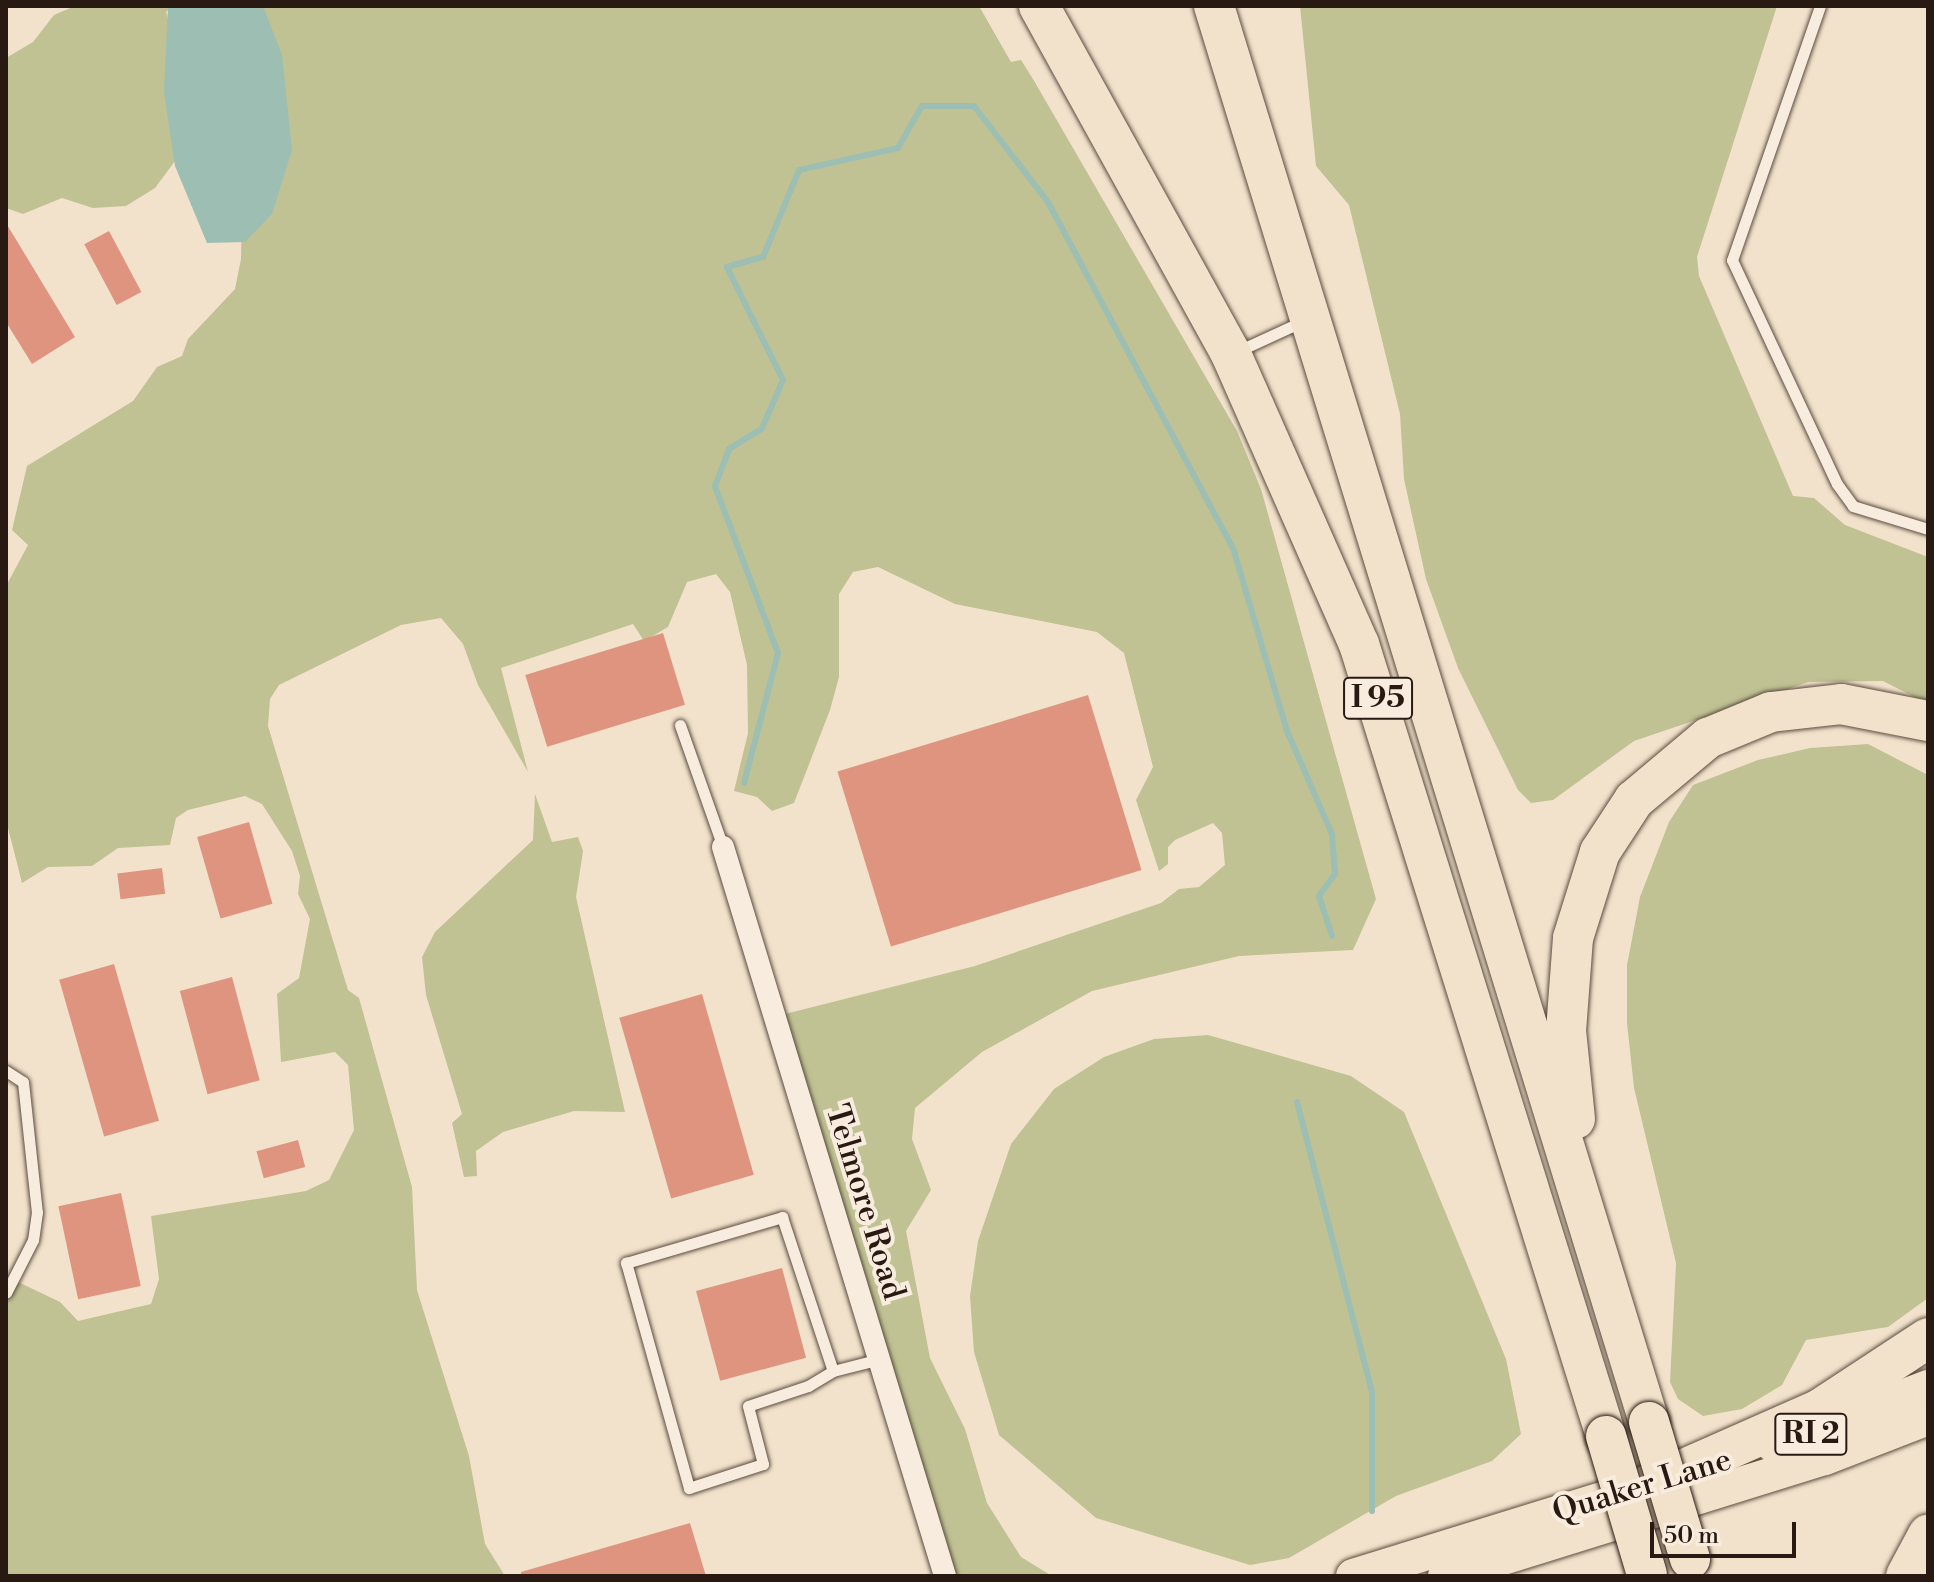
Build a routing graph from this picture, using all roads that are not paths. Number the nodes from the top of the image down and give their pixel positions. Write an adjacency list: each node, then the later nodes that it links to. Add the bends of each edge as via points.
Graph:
1 (1039, 6): 5 (highway, I 95)
2 (1214, 6): 4 (highway, I 95)
3 (1820, 6): 6 (lane, via 1732,260 1837,484 1853,506)
4 (1310, 318): 5 (lane); 17 (highway, I 95)
5 (1231, 354): 21 (highway, I 95, bridge, via 1321,550 1390,732)
6 (1928, 529)
7 (1928, 721): 17 (highway, via 1841,704 1783,710 1727,728 1678,757 1642,790 1616,823 1588,879 1569,968 1570,1090)
8 (680, 725): 9 (lane)
9 (723, 847): 13 (street, Telmore Road)
10 (6, 1071): 11 (lane, via 23,1082 37,1212 33,1240)
11 (6, 1293)
12 (1928, 1338): 18 (highway, via 1820,1409)
13 (880, 1359): 14 (lane); 22 (street, Telmore Road)
14 (833, 1371): 14 (lane, via 782,1217 626,1263 689,1488 763,1464 748,1406 808,1386)
15 (1928, 1387): 18 (main road, Quaker Lane / RI 2, via 1827,1429)
16 (1928, 1418): 24 (main road, Quaker Lane / RI 2, via 1825,1458)
17 (1649, 1422): 20 (highway, I 95, bridge)
18 (1648, 1485): 23 (main road, Quaker Lane / RI 2)
19 (1928, 1535): 25 (highway)
20 (1692, 1568)
21 (1648, 1575)
22 (945, 1576)
23 (1353, 1576)
24 (1445, 1576)
25 (1906, 1576)

